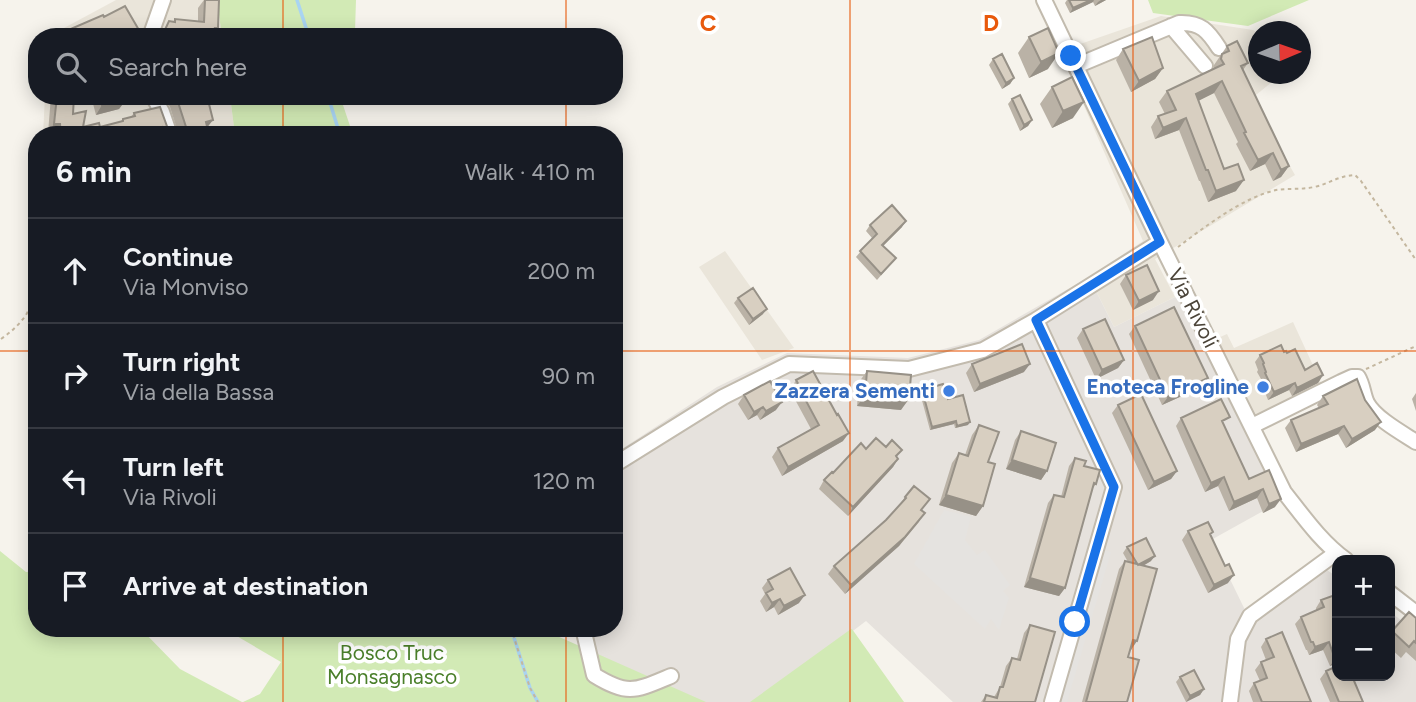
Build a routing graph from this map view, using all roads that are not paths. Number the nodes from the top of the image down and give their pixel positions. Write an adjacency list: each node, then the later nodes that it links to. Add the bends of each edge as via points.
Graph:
1 (163, 0): 4 (street)
2 (1044, 0): 6 (street, Via Rivoli)
3 (1171, 26): 5 (street, via 1187,23 1204,28); 6 (street); 7 (street)
4 (153, 28)
5 (1219, 48)
6 (1076, 66): 10 (street, Via Rivoli)
7 (1205, 66)
8 (158, 105): 9 (street)
9 (167, 126)
10 (1163, 248): 11 (street); 12 (street, Via Rivoli)
11 (1036, 320): 14 (street, via 983,350 909,369 789,365 723,397); 21 (street, via 1114,487)
12 (1252, 426): 13 (street, via 1358,377 1371,409); 15 (street, Via Rivoli, via 1284,492)
13 (1416, 442)
14 (623, 459)
15 (1340, 555)
16 (1332, 562): 22 (street, via 1250,616 1238,639)
17 (1395, 597): 18 (street)
18 (1416, 612)
19 (585, 637): 20 (street, via 594,675 611,685 625,690 647,687)
20 (671, 676)
21 (1052, 702)
22 (1230, 702)

